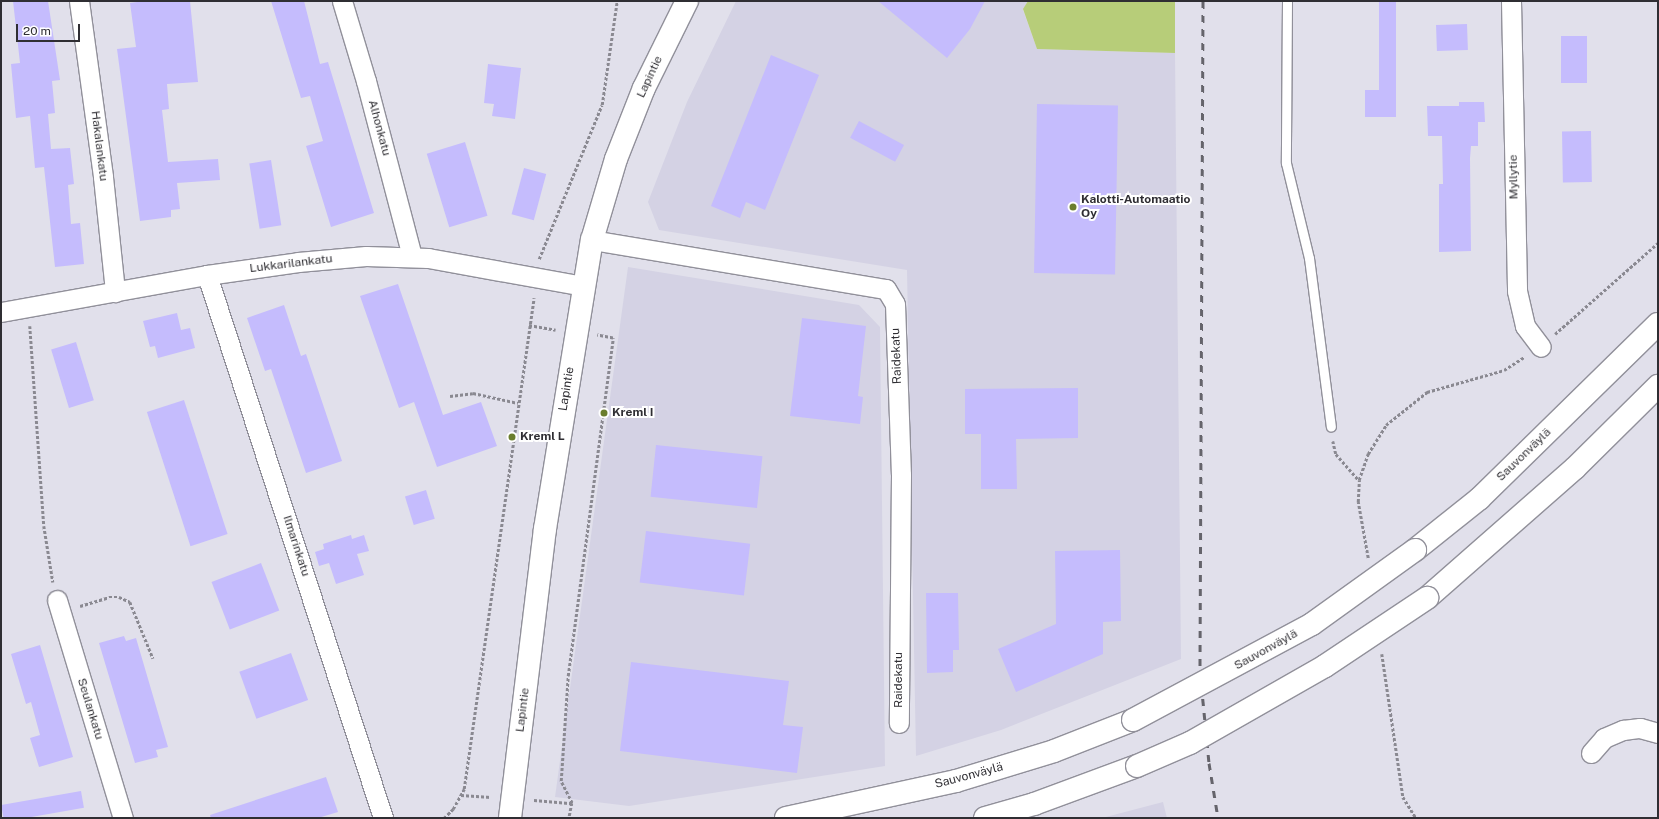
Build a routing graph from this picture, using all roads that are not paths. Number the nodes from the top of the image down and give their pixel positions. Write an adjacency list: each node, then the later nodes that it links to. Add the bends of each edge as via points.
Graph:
1 (79, 1): 10 (street, Hakalankatu, via 103,177)
2 (342, 1): 7 (street, Alhonkatu)
3 (686, 1): 6 (main road, Lapintie, via 641,95 616,159)
4 (1287, 1): 15 (lane, via 1286,164 1309,258)
5 (1511, 1): 13 (street, Myllytie, via 1517,291 1525,326)
6 (592, 240): 9 (main road, Lapintie); 17 (street, Raidekatu, via 886,289 895,304 901,475)
7 (412, 256): 8 (street, Lukkarilankatu, via 335,258); 9 (street, Lukkarilankatu)
8 (207, 275): 10 (street, Lukkarilankatu); 21 (street, Ilmarinkatu)
9 (583, 286): 22 (main road, Lapintie, via 545,529)
10 (115, 292): 11 (street, Lukkarilankatu)
11 (1, 312)
12 (1658, 324): 23 (main road, Sauvonväylä, bridge, via 1478,499 1415,550 1312,624 1134,720 1054,751 956,781)
13 (1541, 347)
14 (1658, 386): 24 (main road, bridge, via 1575,468 1426,598 1325,666 1190,743 1034,804)
15 (1330, 427)
16 (58, 606): 20 (street, Seulankatu)
17 (899, 723)
18 (1658, 733): 19 (street, via 1640,728 1623,730 1604,738)
19 (1591, 753)
20 (123, 818)
21 (383, 818)
22 (510, 818)
23 (786, 818)
24 (985, 818)

